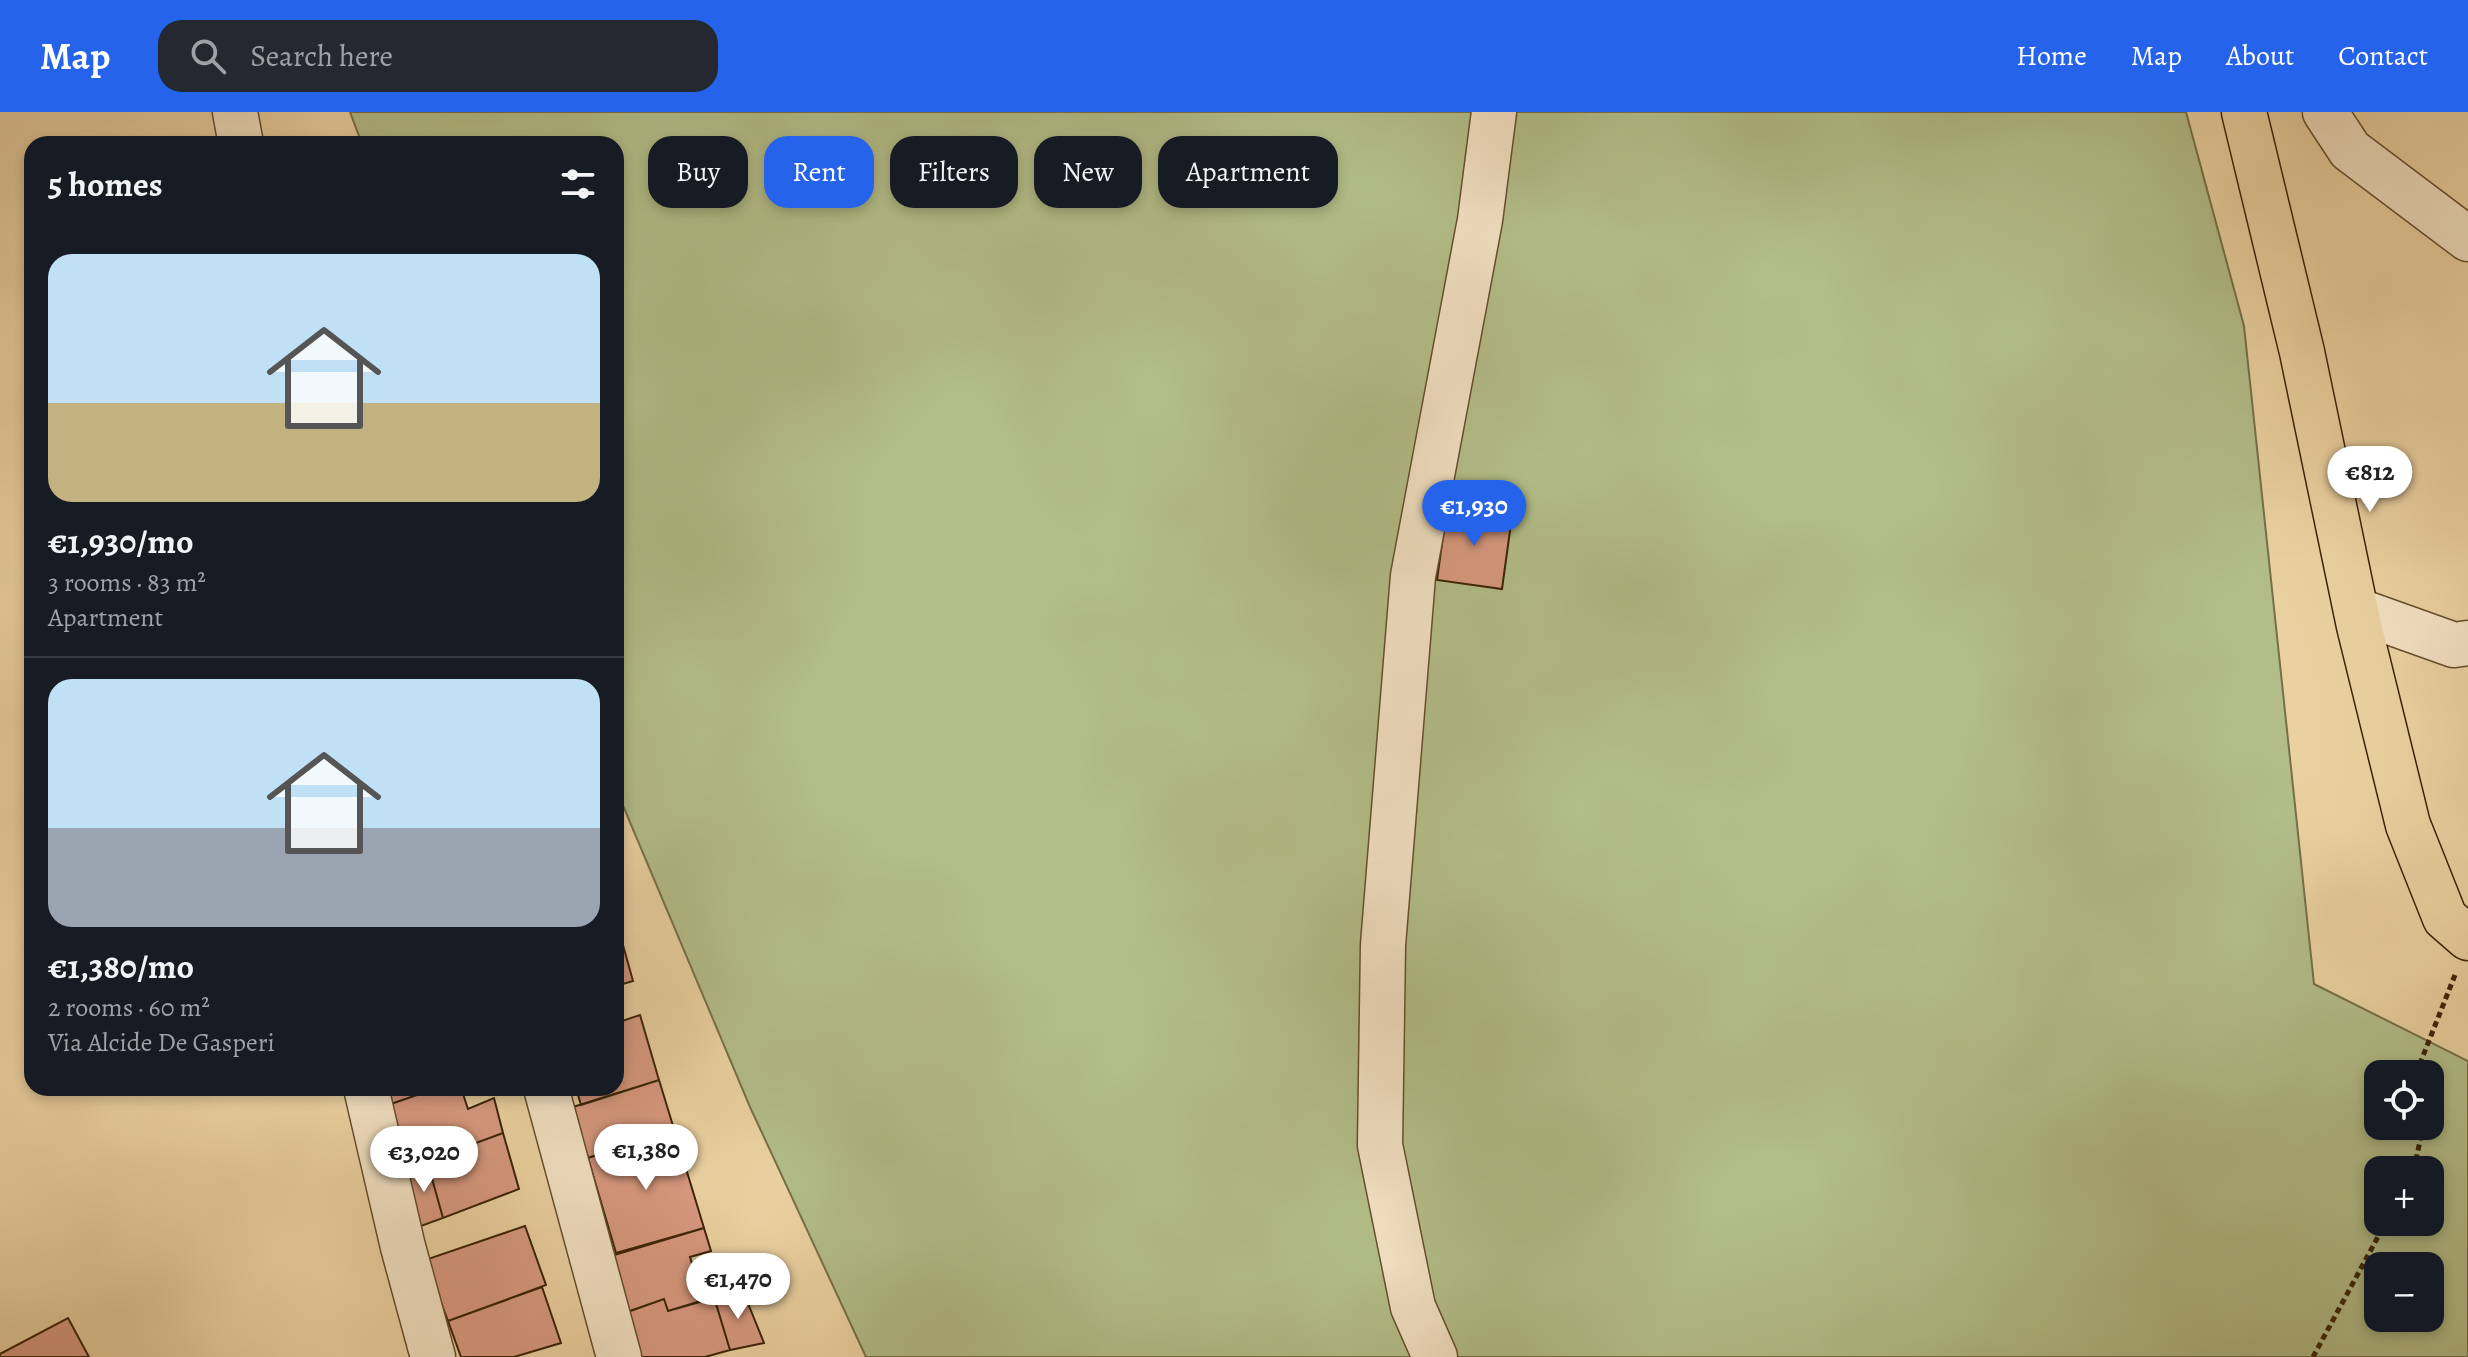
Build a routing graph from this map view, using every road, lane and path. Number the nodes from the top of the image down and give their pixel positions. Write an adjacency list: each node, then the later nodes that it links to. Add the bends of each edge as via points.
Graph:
1 (235, 112): 5 (street)
2 (1494, 112): 16 (street, via 1480,220 1413,576 1383,945 1380,1145 1413,1307)
3 (2244, 112): 7 (main road)
4 (2325, 112): 6 (street, via 2350,150)
5 (240, 136)
6 (2468, 239)
7 (2356, 610): 8 (street, via 2454,645); 9 (main road, via 2408,825)
8 (2468, 643)
9 (2463, 953): 10 (path)
10 (2421, 1060)
11 (368, 1096): 14 (street)
12 (548, 1096): 15 (street)
13 (2378, 1236): 17 (path)
14 (433, 1357)
15 (619, 1357)
16 (1435, 1357)
17 (2313, 1357)

